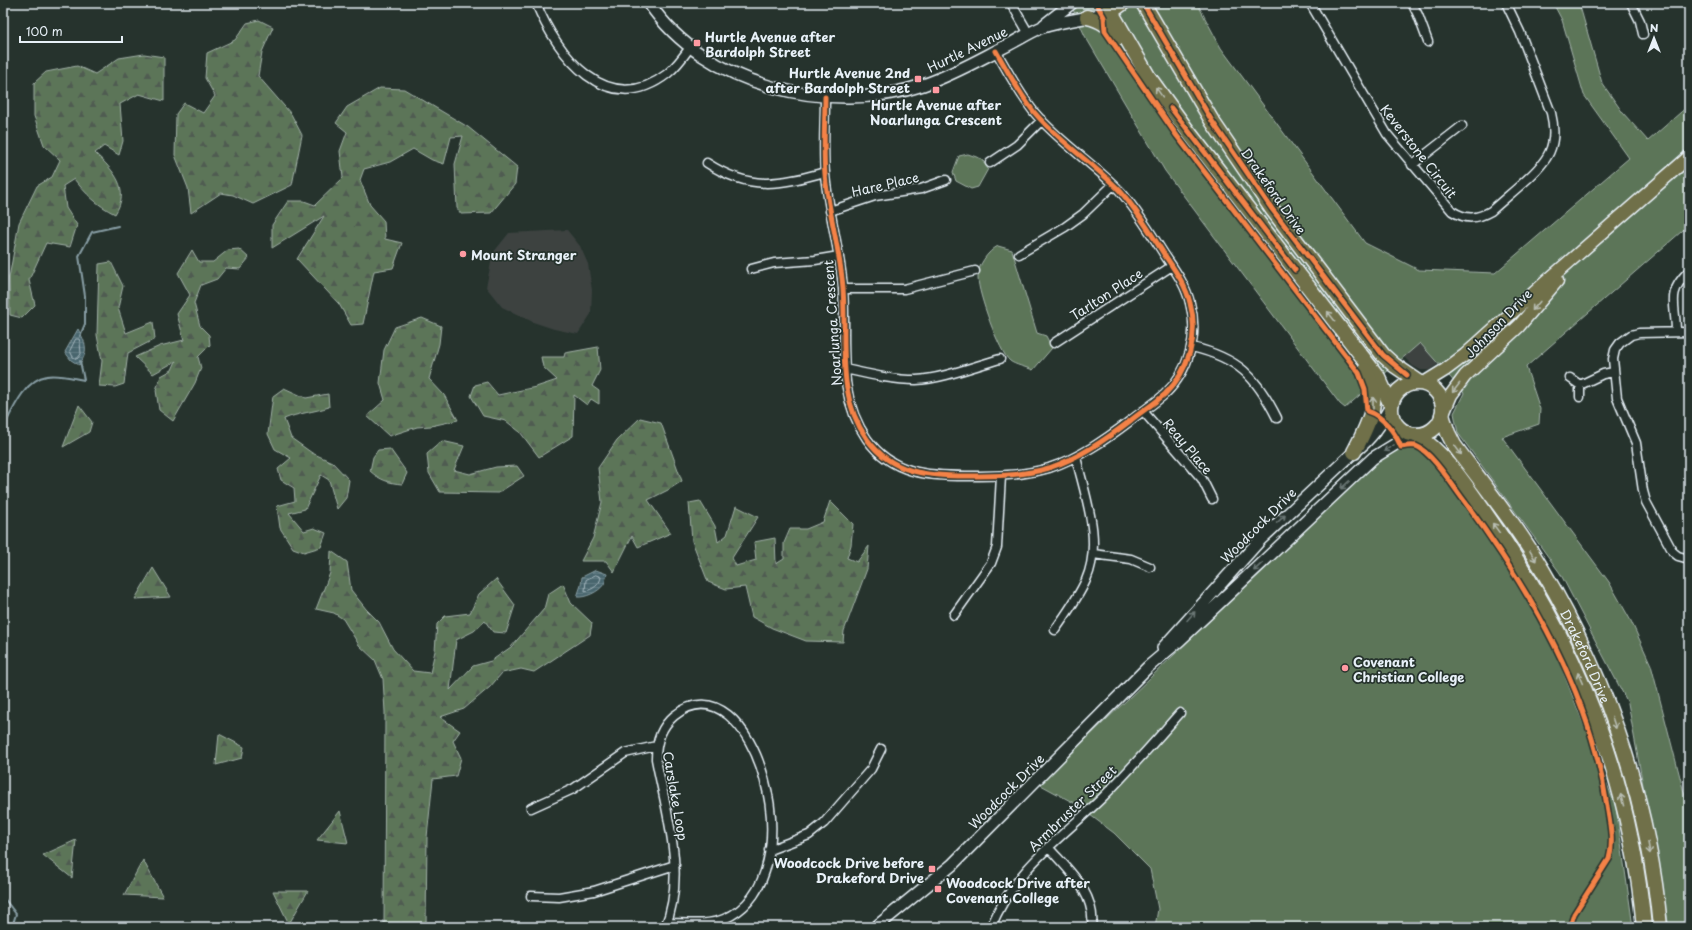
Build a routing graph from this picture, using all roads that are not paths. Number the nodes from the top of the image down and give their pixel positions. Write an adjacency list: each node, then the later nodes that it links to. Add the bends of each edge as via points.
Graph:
1 (536, 3): 17 (street, via 549,31 569,60 588,77 607,87 628,89 655,82 673,69)
2 (649, 3): 17 (main road, Hurtle Avenue)
3 (1012, 3): 14 (street)
4 (1072, 3): 13 (main road, Hurtle Avenue)
5 (1123, 3): 11 (highway)
6 (1143, 3): 48 (highway, Drakeford Drive, via 1212,122 1272,209 1383,355)
7 (1310, 3): 26 (street, Keverstone Circuit, via 1376,117)
8 (1412, 3): 16 (street)
9 (1506, 3): 26 (street, Keverstone Circuit, via 1551,113 1554,136 1546,160 1491,211 1474,218 1452,212)
10 (1631, 3): 15 (street)
11 (1108, 7): 12 (main road, Hurtle Avenue); 19 (highway)
12 (1086, 17): 13 (main road, Hurtle Avenue); 19 (highway, via 1097,19 1112,29 1134,62)
13 (1039, 29): 14 (main road, Hurtle Avenue)
14 (1028, 34): 18 (main road, Hurtle Avenue)
15 (1643, 34)
16 (1428, 42)
17 (691, 46): 20 (main road, Hurtle Avenue, via 723,67 760,83 799,94)
18 (996, 51): 20 (main road, Hurtle Avenue, via 950,75 895,93 867,97); 21 (street, Noarlunga Crescent, via 1021,95)
19 (1148, 76): 42 (highway, one-way to 19)
20 (825, 97): 27 (street, Noarlunga Crescent)
21 (1042, 120): 25 (street, via 1016,145); 29 (street, Noarlunga Crescent)
22 (1462, 126): 26 (street)
23 (1689, 157): 32 (main road, Johnson Drive)
24 (707, 163): 27 (street, via 720,172 754,183 788,182)
25 (990, 163)
26 (1412, 165)
27 (825, 172): 30 (street, Noarlunga Crescent)
28 (946, 180): 30 (street, Hare Place, via 921,189 875,196)
29 (1113, 185): 31 (street, via 1083,214); 34 (street, Noarlunga Crescent, via 1139,214)
30 (830, 212): 33 (street, Noarlunga Crescent)
31 (1019, 254)
32 (1579, 254): 48 (main road, Johnson Drive, via 1465,355); 53 (main road, Johnson Drive, one-way to 53, via 1519,326 1465,376 1451,395)
33 (839, 256): 35 (street, via 774,263); 38 (street, Noarlunga Crescent)
34 (1172, 266): 41 (street, Tarlton Place); 43 (street, Noarlunga Crescent, via 1191,304 1194,333)
35 (750, 269)
36 (975, 271): 38 (street, via 904,289)
37 (1688, 272): 39 (street, via 1675,288 1673,303)
38 (843, 289): 45 (street, Noarlunga Crescent)
39 (1676, 332): 40 (street); 46 (street, via 1640,333 1626,337 1615,350)
40 (1689, 332)
41 (1054, 343)
42 (1355, 346): 51 (highway, via 1378,378); 56 (highway, one-way to 42, via 1369,424 1373,410 1370,380 1355,356)
43 (1192, 347): 52 (street, Noarlunga Crescent, via 1183,371 1174,384); 54 (street, via 1227,358 1246,373 1266,397)
44 (1000, 358): 45 (street, via 933,378 917,380)
45 (845, 369): 58 (street, Noarlunga Crescent, via 848,399 854,416 867,439 882,455 904,469 934,476)
46 (1614, 372): 49 (street, via 1603,374); 61 (street, via 1617,398 1636,442 1642,491 1646,502 1673,552)
47 (1570, 378): 49 (street)
48 (1421, 383): 51 (highway, via 1406,385 1399,390); 53 (highway, via 1435,390 1440,397)
49 (1580, 385): 50 (street)
50 (1580, 397)
51 (1391, 405): 55 (highway, via 1393,420 1397,426); 56 (main road, Woodcock Drive, via 1374,434)
52 (1143, 411): 57 (street, Noarlunga Crescent, via 1095,447); 59 (street, Reay Place, via 1202,479)
53 (1443, 414): 55 (highway, via 1436,427 1424,434); 77 (highway, Drakeford Drive, one-way to 77, via 1454,445 1529,548 1584,648 1611,713 1633,781 1645,827)
54 (1276, 418)
55 (1416, 435): 65 (main road, Woodcock Drive, one-way to 65, via 1373,458); 76 (highway, Drakeford Drive, one-way to 55, via 1631,836 1613,767 1571,657 1547,609 1504,539 1435,448)
56 (1354, 452): 65 (main road, Woodcock Drive, one-way to 56, via 1260,540)
57 (1076, 457): 58 (street, Noarlunga Crescent, via 1030,473); 60 (street, via 1091,519)
58 (1001, 476): 63 (street, via 999,535 995,553 991,564)
59 (1212, 498)
60 (1093, 554): 62 (street, via 1131,559); 64 (street, via 1087,579 1080,594)
61 (1689, 559)
62 (1150, 567)
63 (954, 615)
64 (1055, 630)
65 (1148, 667): 74 (main road, Woodcock Drive, via 940,876)
66 (1180, 713): 70 (street, Armbruster Street, via 1120,779)
67 (656, 746): 69 (street, via 625,753 573,789); 71 (street, Carslake Loop, via 663,729 671,719 690,707 711,706 731,717 751,744 766,780 770,809); 72 (street, Carslake Loop, via 656,759)
68 (881, 748): 71 (street, via 871,769 824,823 809,835)
69 (531, 808)
70 (1048, 847): 80 (street, Armbruster Street, via 1020,876 1007,894); 81 (street, via 1086,892 1092,909)
71 (769, 850): 75 (street, Carslake Loop, via 765,872 759,886 736,913 711,923)
72 (675, 865): 73 (street, via 594,891 559,897); 75 (street, Carslake Loop, via 673,895)
73 (531, 896)
74 (902, 906): 78 (main road, Woodcock Drive); 79 (main road)
75 (666, 925)
76 (1644, 926)
77 (1660, 926)
78 (876, 927)
79 (891, 927)
80 (990, 927)
81 (1092, 927)

